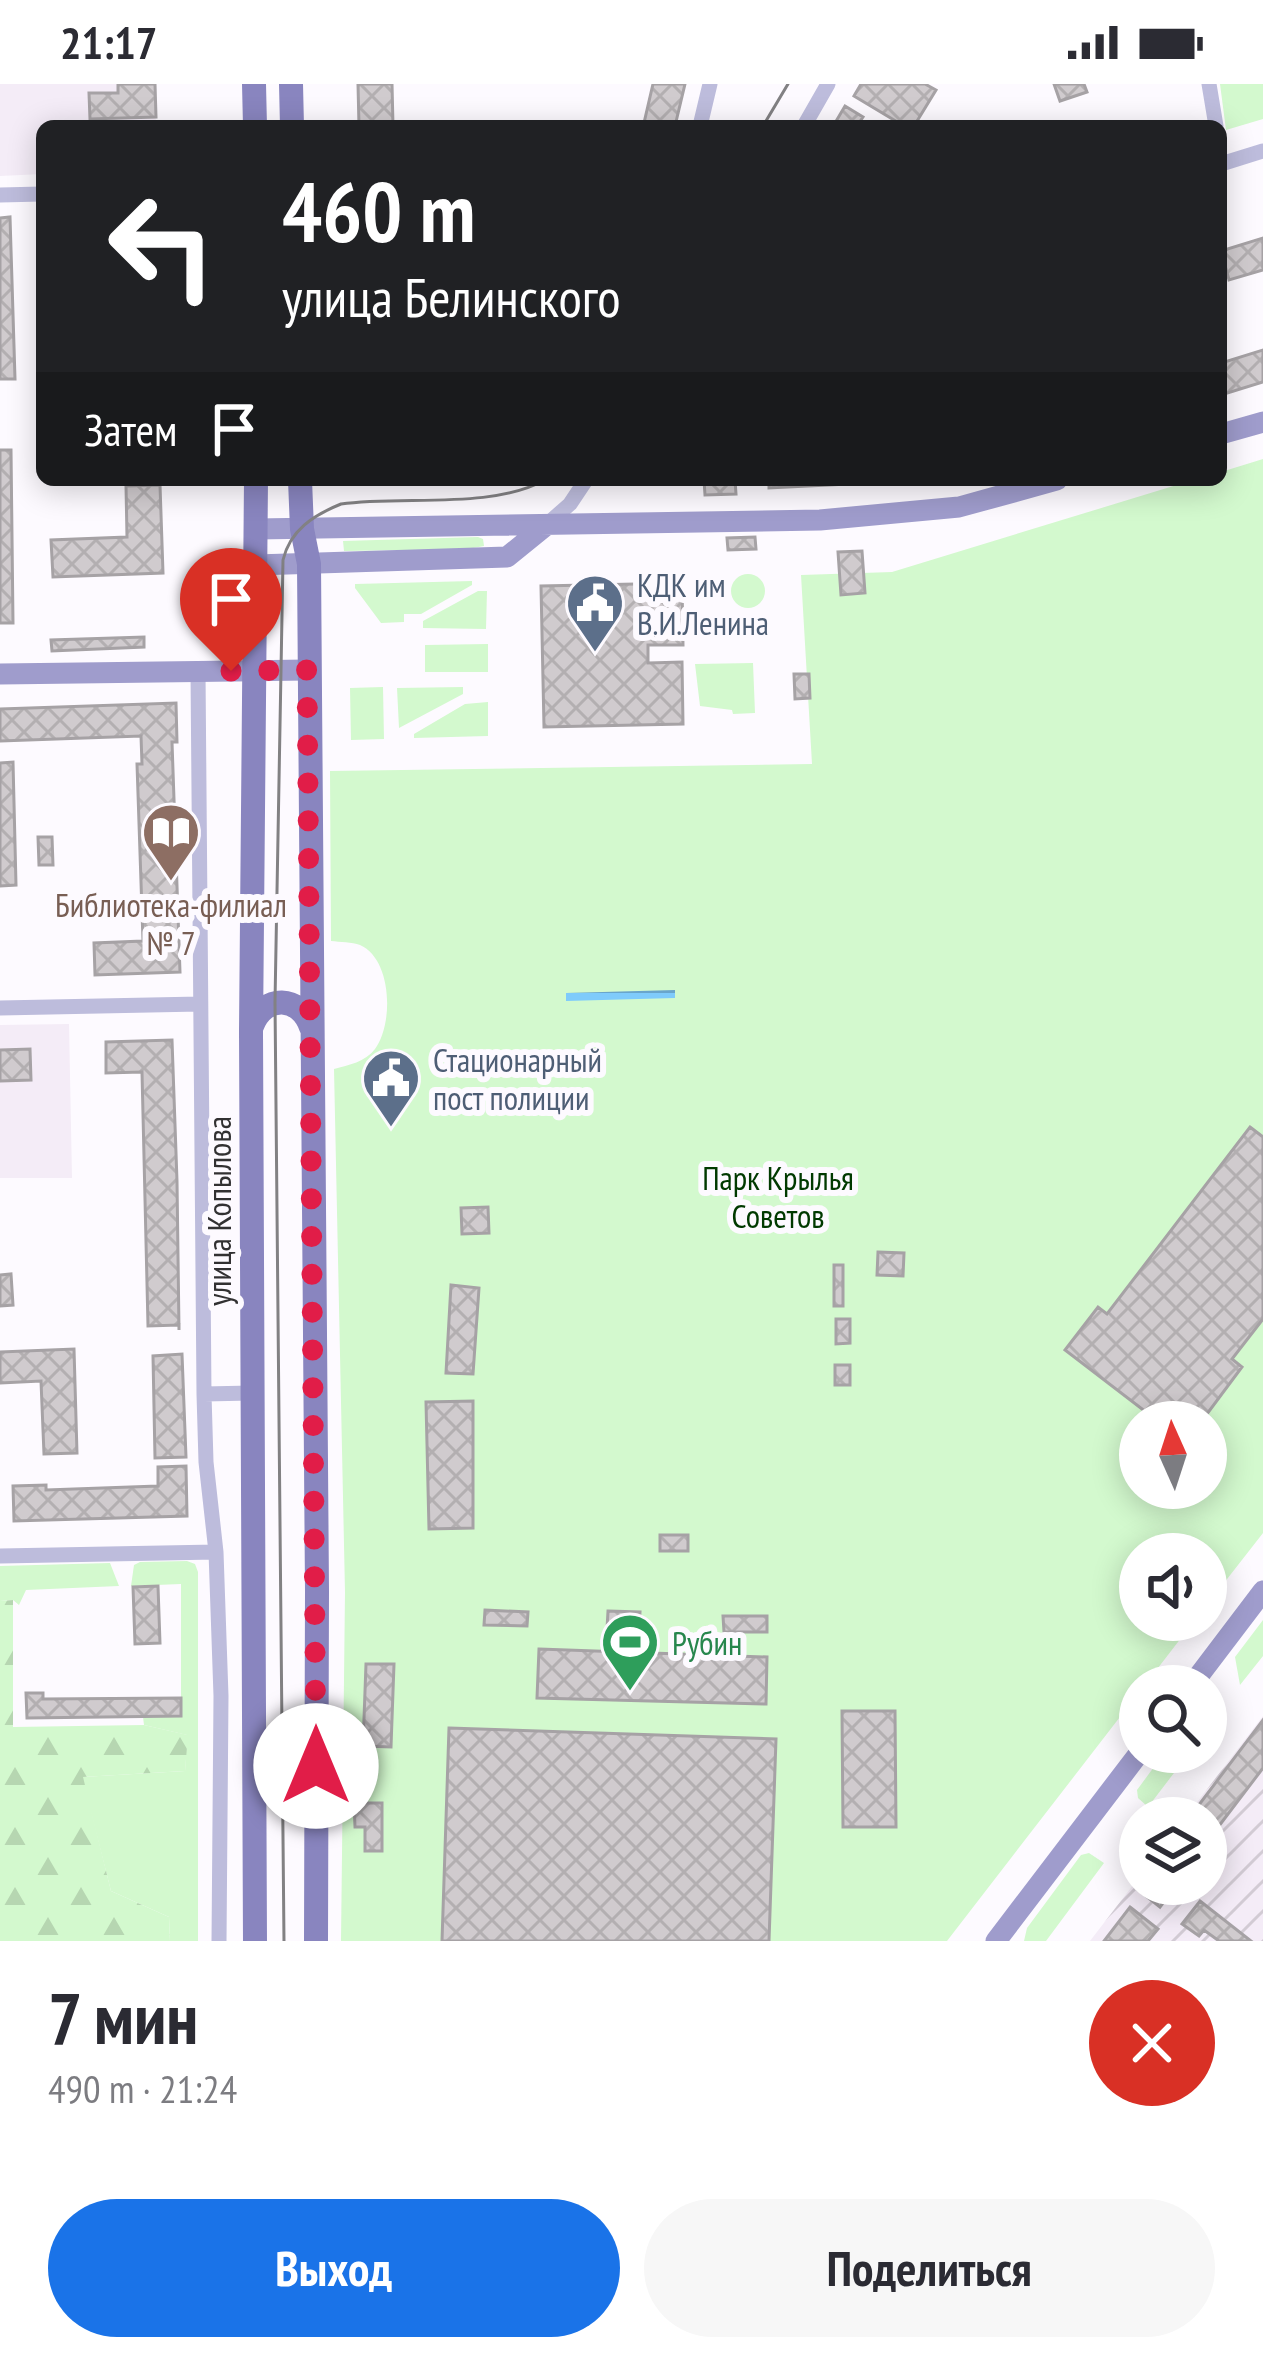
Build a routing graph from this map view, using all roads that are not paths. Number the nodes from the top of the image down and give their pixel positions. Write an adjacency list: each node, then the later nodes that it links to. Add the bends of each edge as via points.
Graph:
1 (254, 84): 6 (main road)
2 (291, 84): 7 (main road)
3 (710, 84): 8 (street)
4 (828, 84): 9 (street)
5 (1209, 84): 10 (street)
6 (255, 120)
7 (292, 120)
8 (701, 120)
9 (807, 120)
10 (1215, 120)
11 (1263, 151): 12 (street)
12 (1227, 160)
13 (36, 194): 14 (street)
14 (0, 195)
15 (1263, 422): 16 (street)
16 (1227, 432)
17 (256, 486): 22 (main road, улица Копылова)
18 (301, 486): 23 (main road)
19 (582, 486): 21 (street)
20 (1036, 486): 21 (street, via 914,514)
21 (544, 526): 23 (street); 24 (street, via 507,557)
22 (256, 529): 23 (street); 25 (main road, улица Копылова)
23 (302, 529): 24 (main road)
24 (308, 564): 25 (street); 26 (main road)
25 (256, 565): 28 (main road, улица Копылова)
26 (307, 670): 28 (street); 32 (main road)
27 (198, 671): 28 (street); 29 (street); 30 (street, улица Копылова)
28 (253, 671): 33 (main road, улица Копылова)
29 (0, 674)
30 (200, 1004): 31 (street); 35 (street, улица Копылова)
31 (0, 1008)
32 (311, 1030): 33 (main road, via 303,1011 286,1001 258,1012); 43 (main road)
33 (250, 1031): 34 (main road, улица Копылова)
34 (252, 1393): 35 (street); 42 (main road, улица Копылова)
35 (204, 1394): 36 (street, улица Копылова)
36 (216, 1552): 37 (street); 41 (street, улица Копылова)
37 (0, 1556)
38 (1263, 1591): 39 (street)
39 (1207, 1665)
40 (1124, 1773): 44 (street)
41 (219, 1941)
42 (255, 1941)
43 (316, 1941)
44 (997, 1941)

